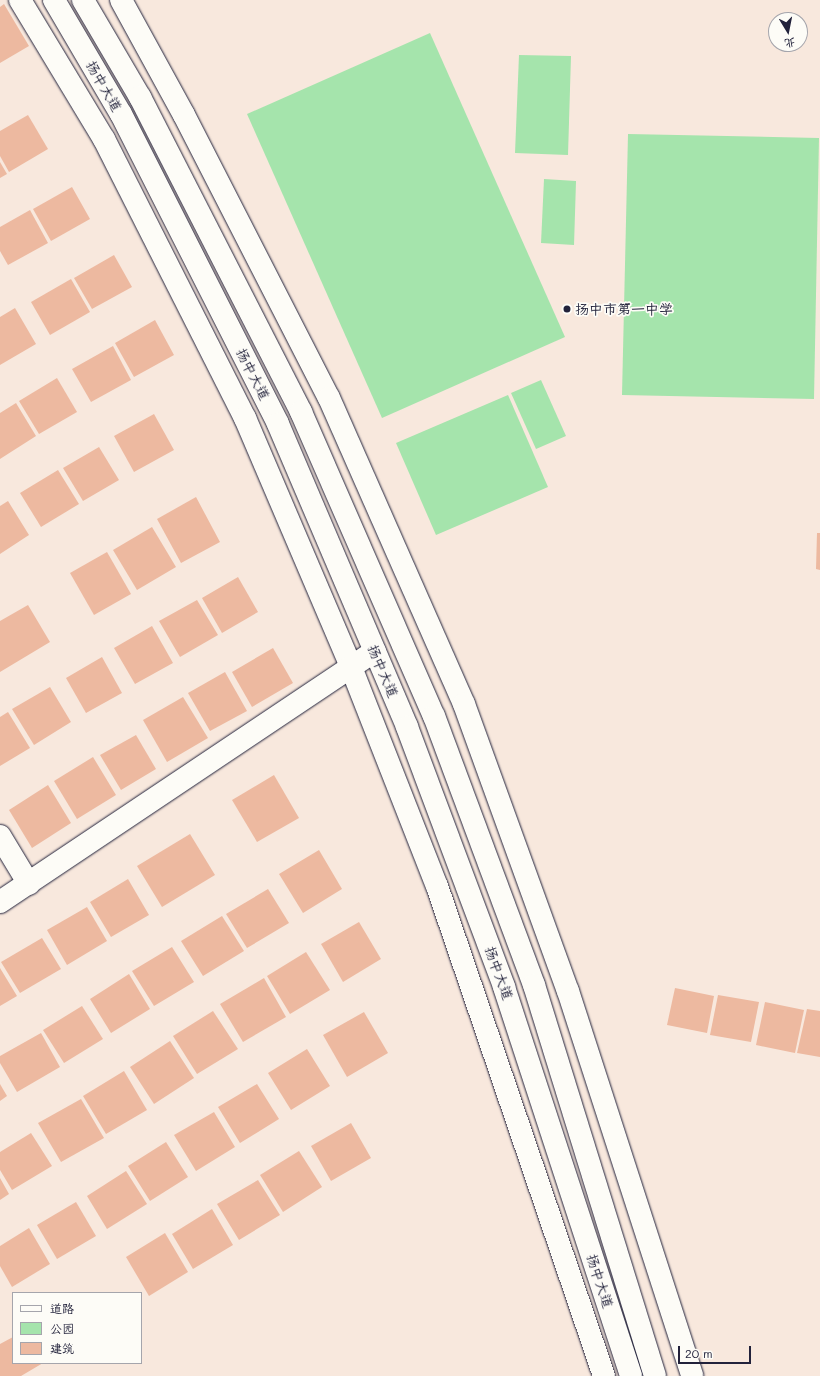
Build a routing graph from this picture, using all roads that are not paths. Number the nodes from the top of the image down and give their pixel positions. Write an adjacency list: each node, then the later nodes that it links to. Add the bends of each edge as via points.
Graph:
1 (20, 0): 6 (street, via 104,139 245,418)
2 (54, 0): 5 (street, 扬中大道, via 121,114 278,424)
3 (83, 0): 12 (street, 扬中大道, via 140,97 301,412 434,716 534,985)
4 (121, 0): 13 (street, via 184,115 329,398 464,704 568,991)
5 (375, 651): 6 (street); 11 (street, 扬中大道, via 407,727 504,987)
6 (351, 668): 8 (street); 10 (street, via 437,886)
7 (0, 836): 8 (street)
8 (29, 884): 9 (street)
9 (0, 902)
10 (604, 1376)
11 (631, 1376)
12 (655, 1376)
13 (692, 1376)

